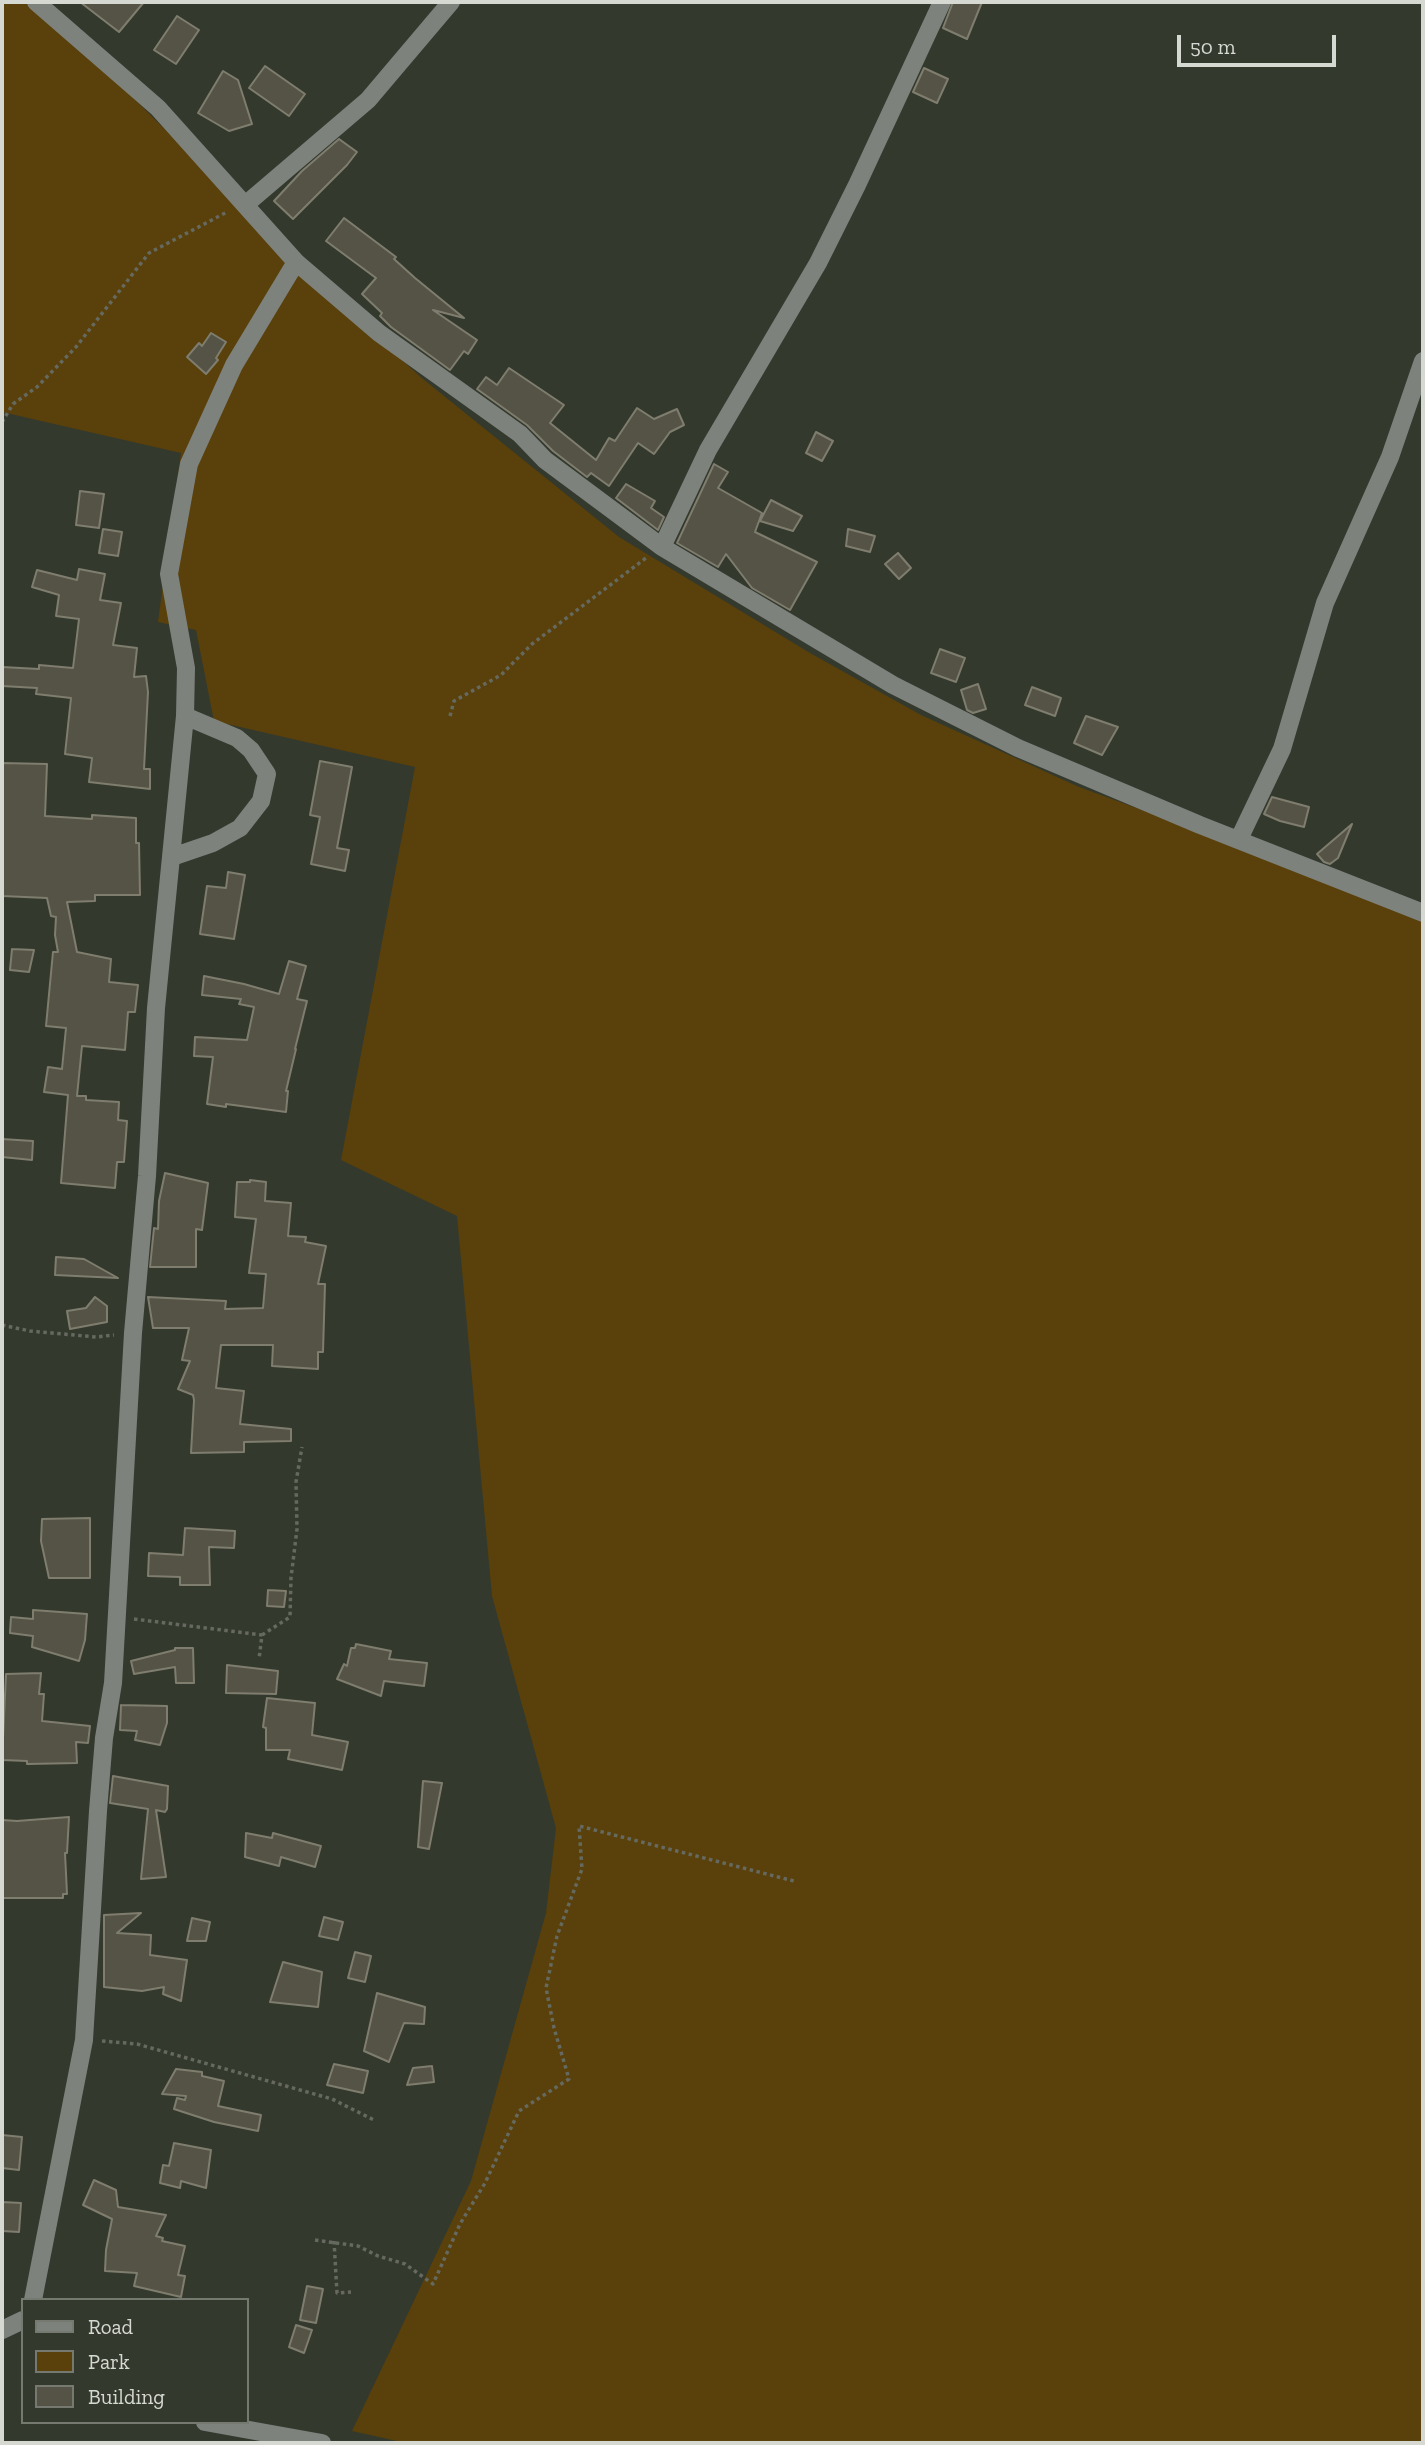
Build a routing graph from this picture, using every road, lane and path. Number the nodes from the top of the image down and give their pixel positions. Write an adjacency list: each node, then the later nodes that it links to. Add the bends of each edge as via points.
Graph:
1 (36, 2): 4 (street, via 158,108)
2 (450, 2): 4 (street, via 369,100)
3 (942, 2): 8 (street, via 818,263 708,450)
4 (245, 205): 5 (street); 7 (path, via 149,253 75,347 37,387 13,404)
5 (296, 262): 8 (street, via 379,333 520,434 545,460); 9 (street, via 234,365 189,464 169,574 186,668)
6 (1423, 360): 11 (street, via 1390,457 1325,603 1282,750)
7 (2, 422)
8 (662, 547): 10 (path, via 532,644 500,675 454,701); 11 (street, via 918,698 1018,748)
9 (185, 716): 12 (street); 12 (street, via 237,738 267,774 261,802 240,828)
10 (450, 716)
11 (1239, 839): 13 (street)
12 (172, 857): 15 (street, via 156,1008)
13 (1423, 913)
14 (2, 1325): 15 (path, via 96,1337)
15 (133, 1333): 17 (street)
16 (302, 1447): 18 (path, via 296,1482 290,1617)
17 (118, 1619): 18 (path); 21 (street, via 99,1799)
18 (262, 1635): 19 (path)
19 (259, 1659)
20 (794, 1881): 24 (path, via 579,1826 582,1869 557,1936 546,1988 569,2079 519,2111 433,2284 405,2264)
21 (84, 2040): 22 (path, via 137,2044 211,2064 332,2099); 26 (street)
22 (374, 2120)
23 (315, 2240): 24 (path)
24 (334, 2241): 25 (path, via 337,2293)
25 (351, 2292)
26 (33, 2298)
27 (21, 2321): 28 (street)
28 (2, 2330)
29 (216, 2424): 30 (street)
30 (322, 2443)

